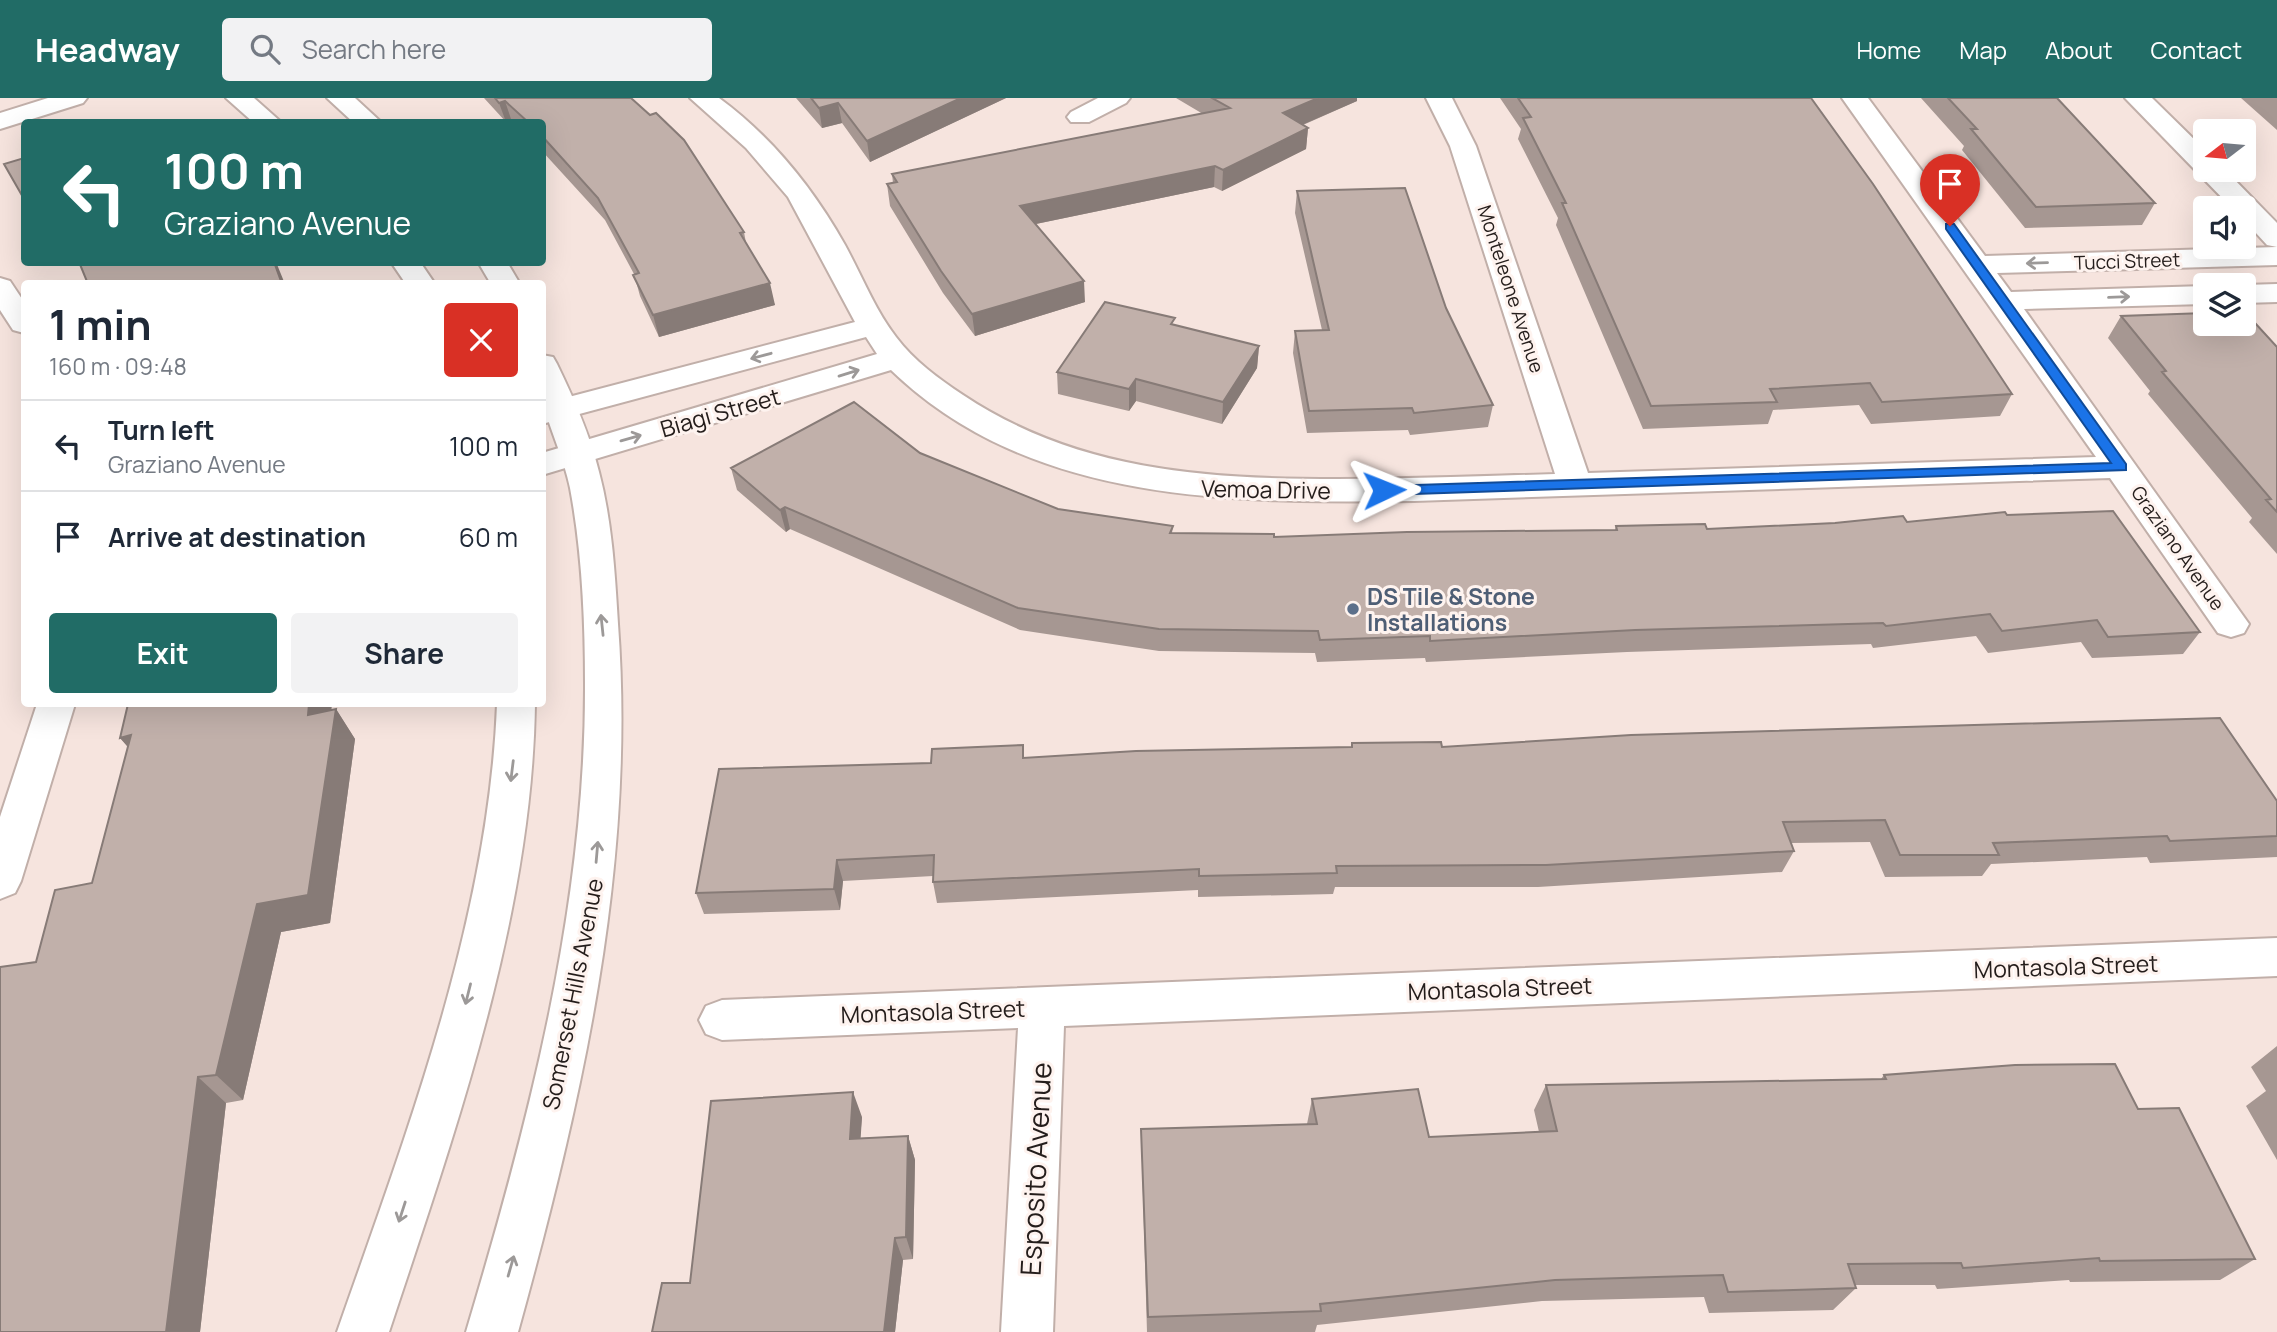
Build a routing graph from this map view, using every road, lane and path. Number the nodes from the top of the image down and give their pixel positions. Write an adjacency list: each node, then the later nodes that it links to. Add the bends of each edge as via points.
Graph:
1 (74, 98): 12 (street)
2 (239, 98): 10 (street)
3 (340, 98): 11 (street)
4 (703, 98): 24 (street, Vemoa Drive, via 735,120 791,180)
5 (1117, 98): 9 (street)
6 (1439, 98): 30 (street, Monteleone Avenue, via 1463,146)
7 (1855, 98): 17 (street, Graziano Avenue)
8 (2138, 98): 13 (street)
9 (1080, 117)
10 (264, 119)
11 (364, 119)
12 (0, 121)
13 (2193, 152)
14 (2222, 182): 15 (street)
15 (2277, 239)
16 (2277, 256): 17 (street, Tucci Street, one-way to 17)
17 (1977, 265): 22 (street, Graziano Avenue)
18 (2277, 293): 19 (street)
19 (2256, 294)
20 (3, 295): 23 (street)
21 (2193, 295): 22 (street, Tucci Street, one-way to 21)
22 (2001, 301): 29 (street, Graziano Avenue)
23 (21, 320)
24 (874, 326): 25 (street, Vemoa Drive); 27 (street, Biagi Street, one-way to 27)
25 (897, 358): 28 (street, Biagi Street, one-way to 25); 30 (street, Vemoa Drive, via 979,420 1036,447 1100,469 1184,487 1264,491)
26 (546, 383): 27 (street, Somerset Hills Avenue)
27 (552, 412): 28 (street, Somerset Hills Avenue)
28 (560, 459): 40 (street, Somerset Hills Avenue, one-way to 28, via 558,1077 592,905 604,778 604,650 592,531)
29 (2121, 467): 30 (street, Vemoa Drive); 31 (street, Graziano Avenue)
30 (1575, 484)
31 (2231, 624)
32 (54, 707): 34 (street)
33 (516, 707): 39 (street, one-way to 39, via 500,870 453,1055)
34 (7, 838): 35 (street)
35 (0, 881)
36 (2277, 957): 37 (street, Montasola Street)
37 (1042, 1007): 38 (street, Montasola Street); 41 (street, Esposito Avenue)
38 (722, 1020)
39 (363, 1332)
40 (492, 1332)
41 (1027, 1332)

